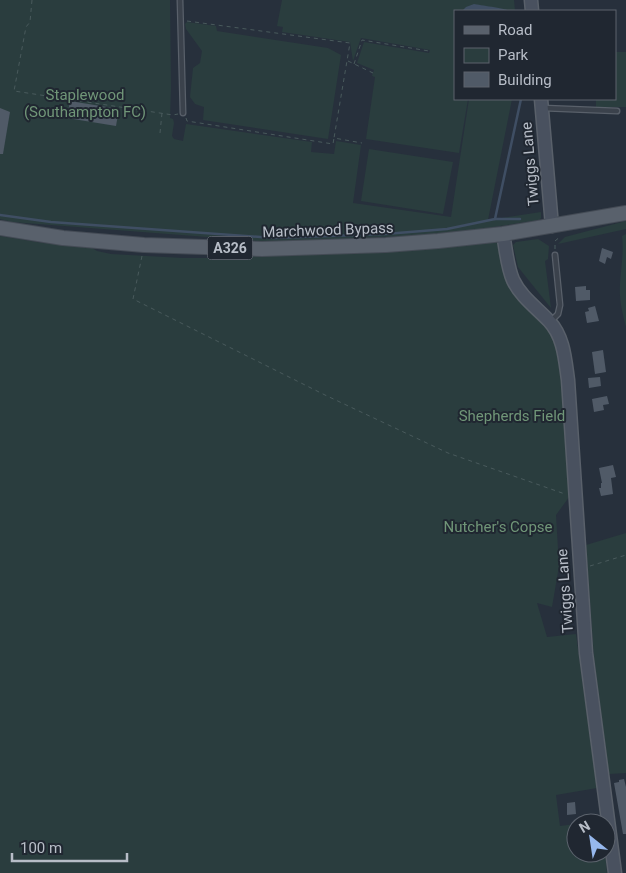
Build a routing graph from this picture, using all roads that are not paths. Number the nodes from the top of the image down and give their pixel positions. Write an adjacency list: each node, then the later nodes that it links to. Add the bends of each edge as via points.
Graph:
1 (180, 0): 4 (lane)
2 (541, 103): 3 (lane); 6 (street, Twiggs Lane)
3 (617, 111)
4 (183, 112)
5 (626, 213): 6 (main road, Marchwood Bypass / A326)
6 (552, 226): 8 (main road, Marchwood Bypass / A326)
7 (0, 228): 8 (main road, Marchwood Bypass / A326, via 63,238 144,245 262,249 386,245)
8 (503, 234): 10 (street, Twiggs Lane, via 514,281)
9 (554, 255): 10 (lane, via 560,306 558,314)
10 (550, 322): 11 (street, Twiggs Lane, via 564,349 568,380 586,653)
11 (615, 873)

